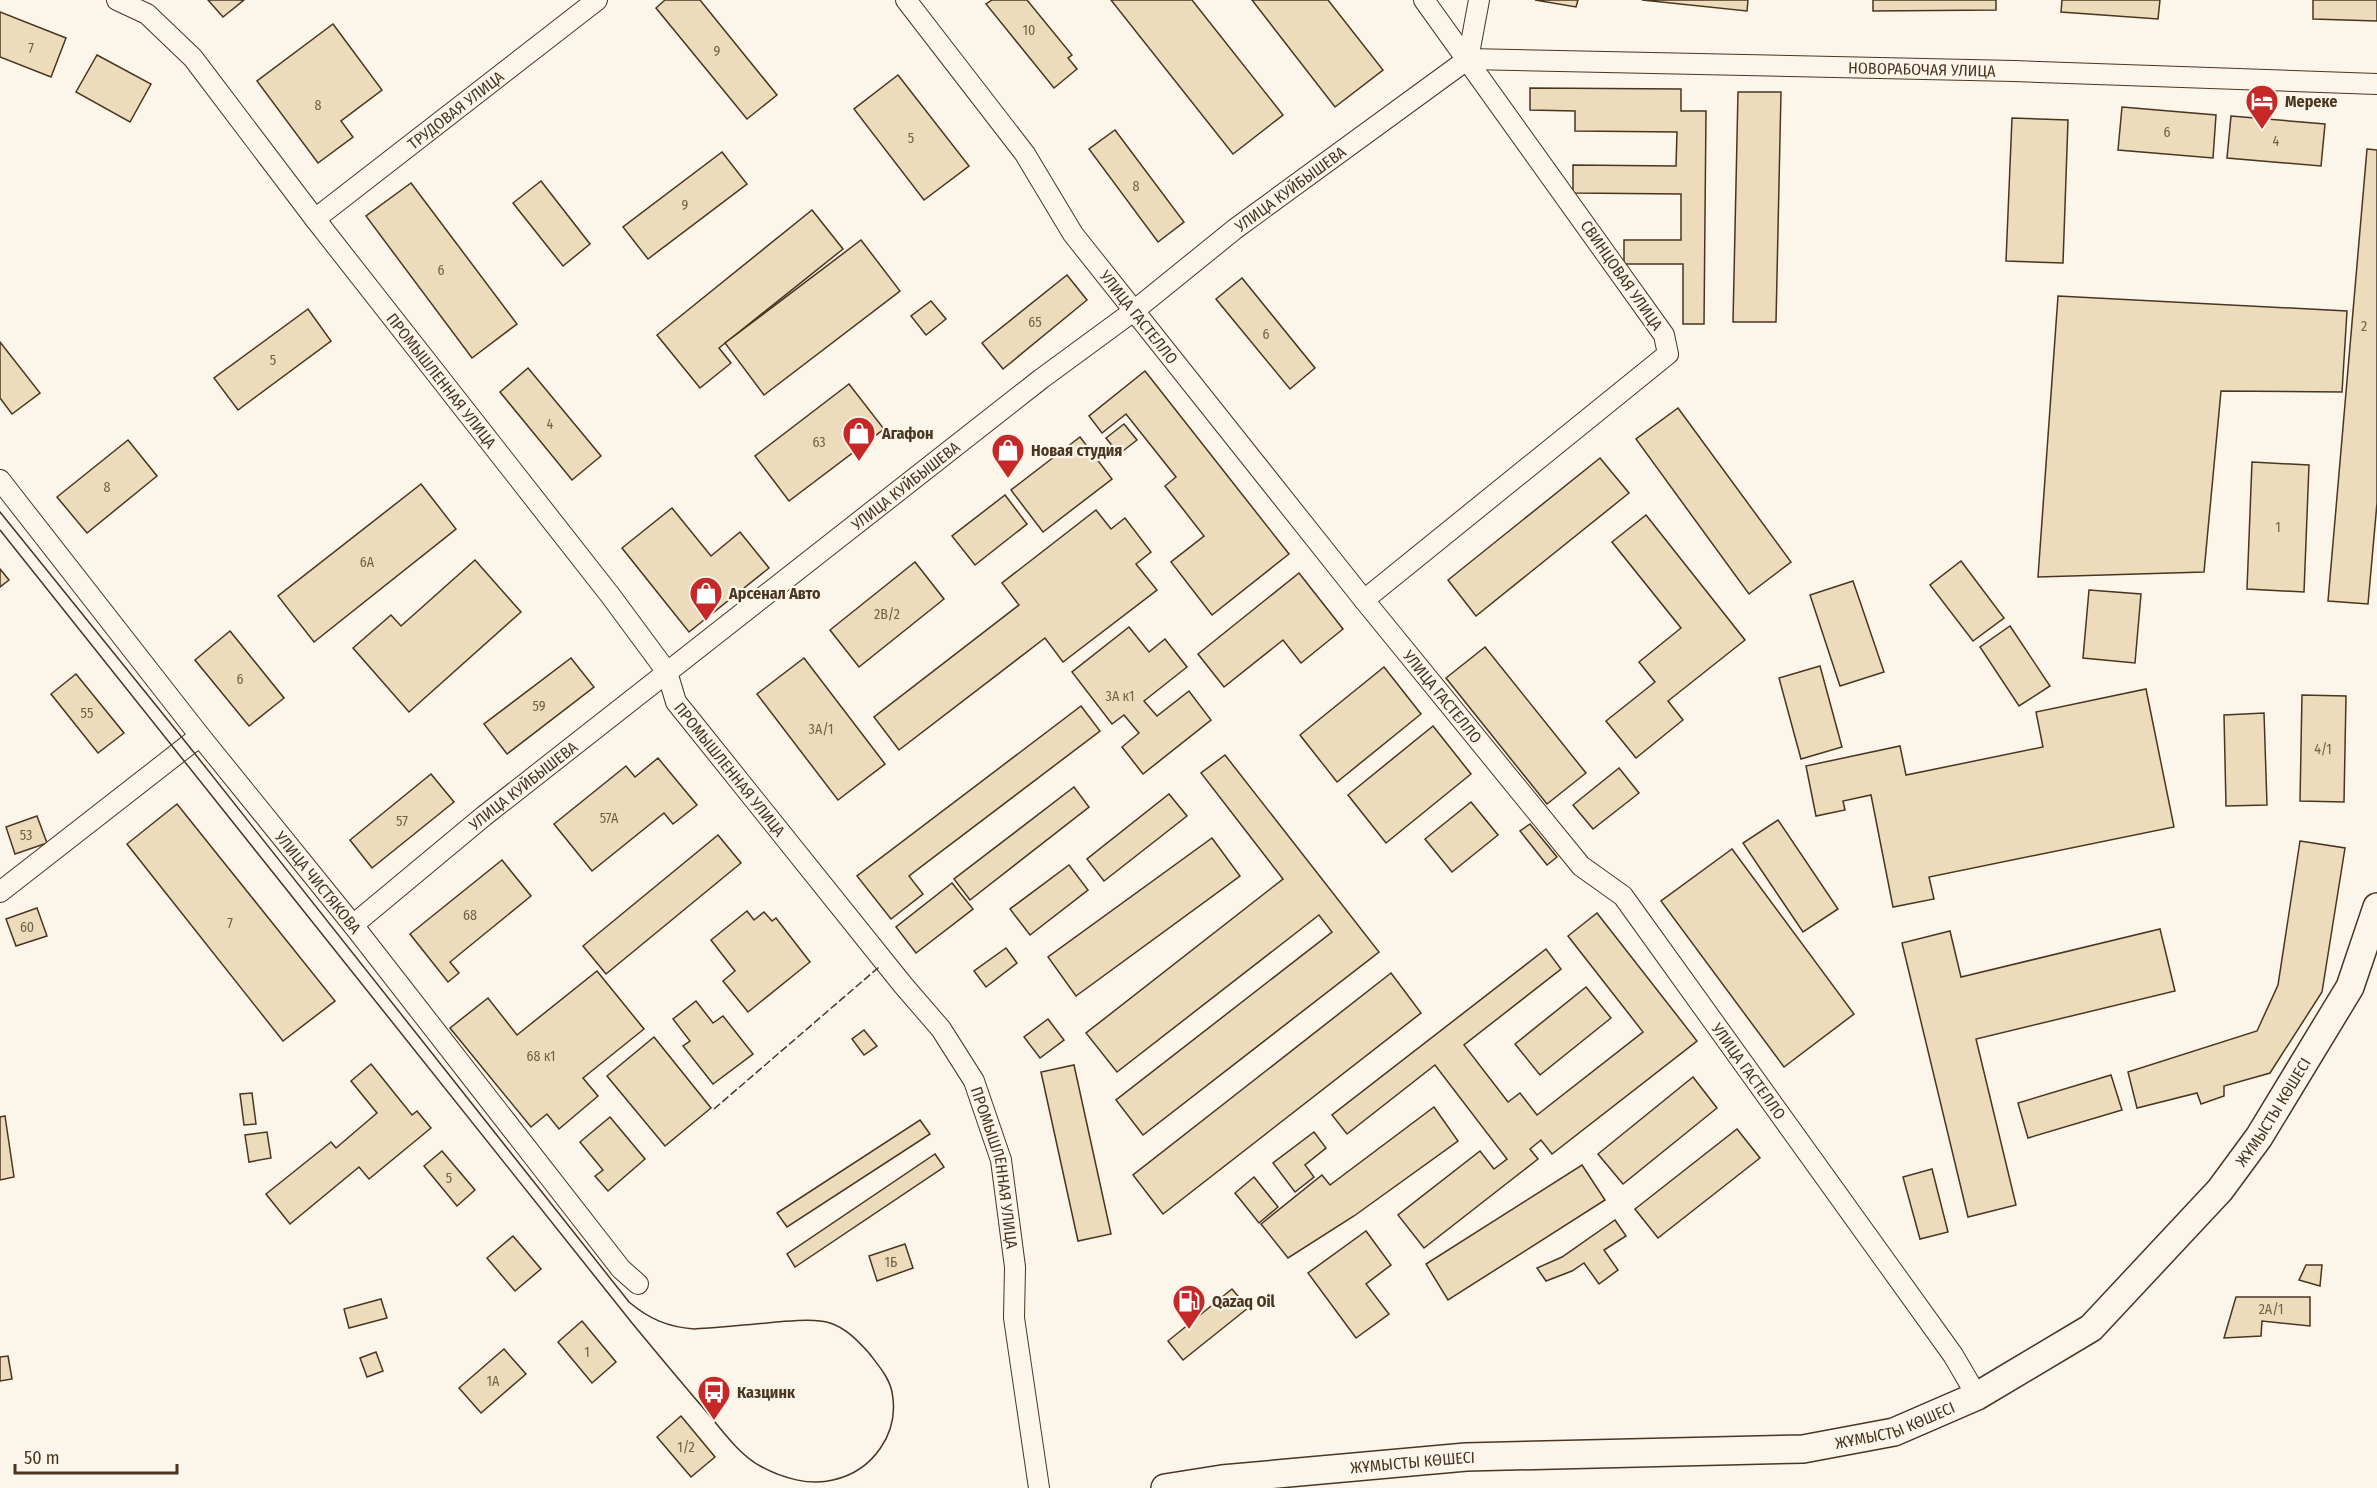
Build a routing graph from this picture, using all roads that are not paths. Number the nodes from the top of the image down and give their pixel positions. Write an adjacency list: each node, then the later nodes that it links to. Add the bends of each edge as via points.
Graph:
1 (117, 0): 8 (street, ПРОМЫШЛЕННАЯ УЛИЦА, via 147,14 193,58)
2 (597, 0): 8 (street, ТРУДОВАЯ УЛИЦА)
3 (906, 0): 9 (street, УЛИЦА ГАСТЕЛЛО, via 1025,153 1074,234)
4 (1424, 0): 6 (street, СВИНЦОВАЯ УЛИЦА)
5 (1479, 0): 6 (street)
6 (1468, 59): 7 (street, НОВОРАБОЧАЯ УЛИЦА, via 2014,71); 9 (street, УЛИЦА КУЙБЫШЕВА, via 1235,229); 11 (street, СВИНЦОВАЯ УЛИЦА, via 1664,335 1668,354)
7 (2377, 84)
8 (315, 219): 12 (street, ПРОМЫШЛЕННАЯ УЛИЦА)
9 (1135, 310): 11 (street, УЛИЦА ГАСТЕЛЛО); 12 (street, УЛИЦА КУЙБЫШЕВА)
10 (0, 480): 13 (street, УЛИЦА ЧИСТЯКОВА)
11 (1364, 600): 18 (street, УЛИЦА ГАСТЕЛЛО, via 1581,866 1623,896 1953,1355)
12 (667, 672): 16 (street, УЛИЦА КУЙБЫШЕВА); 19 (street, ПРОМЫШЛЕННАЯ УЛИЦА, via 676,702 941,1029 974,1081 1001,1160 1015,1267 1014,1318)
13 (200, 736): 14 (street); 16 (street, УЛИЦА ЧИСТЯКОВА)
14 (0, 892)
15 (2377, 907): 18 (main road, ЖҰМЫСТЫ КӨШЕСІ, via 2350,987 2259,1137 2220,1190 2091,1328)
16 (353, 925): 17 (street, УЛИЦА ЧИСТЯКОВА, via 621,1269)
17 (638, 1284)
18 (1977, 1395): 20 (main road, ЖҰМЫСТЫ КӨШЕСІ, via 1894,1432 1803,1449 1466,1457 1222,1479)
19 (1039, 1488)
20 (1165, 1488)

